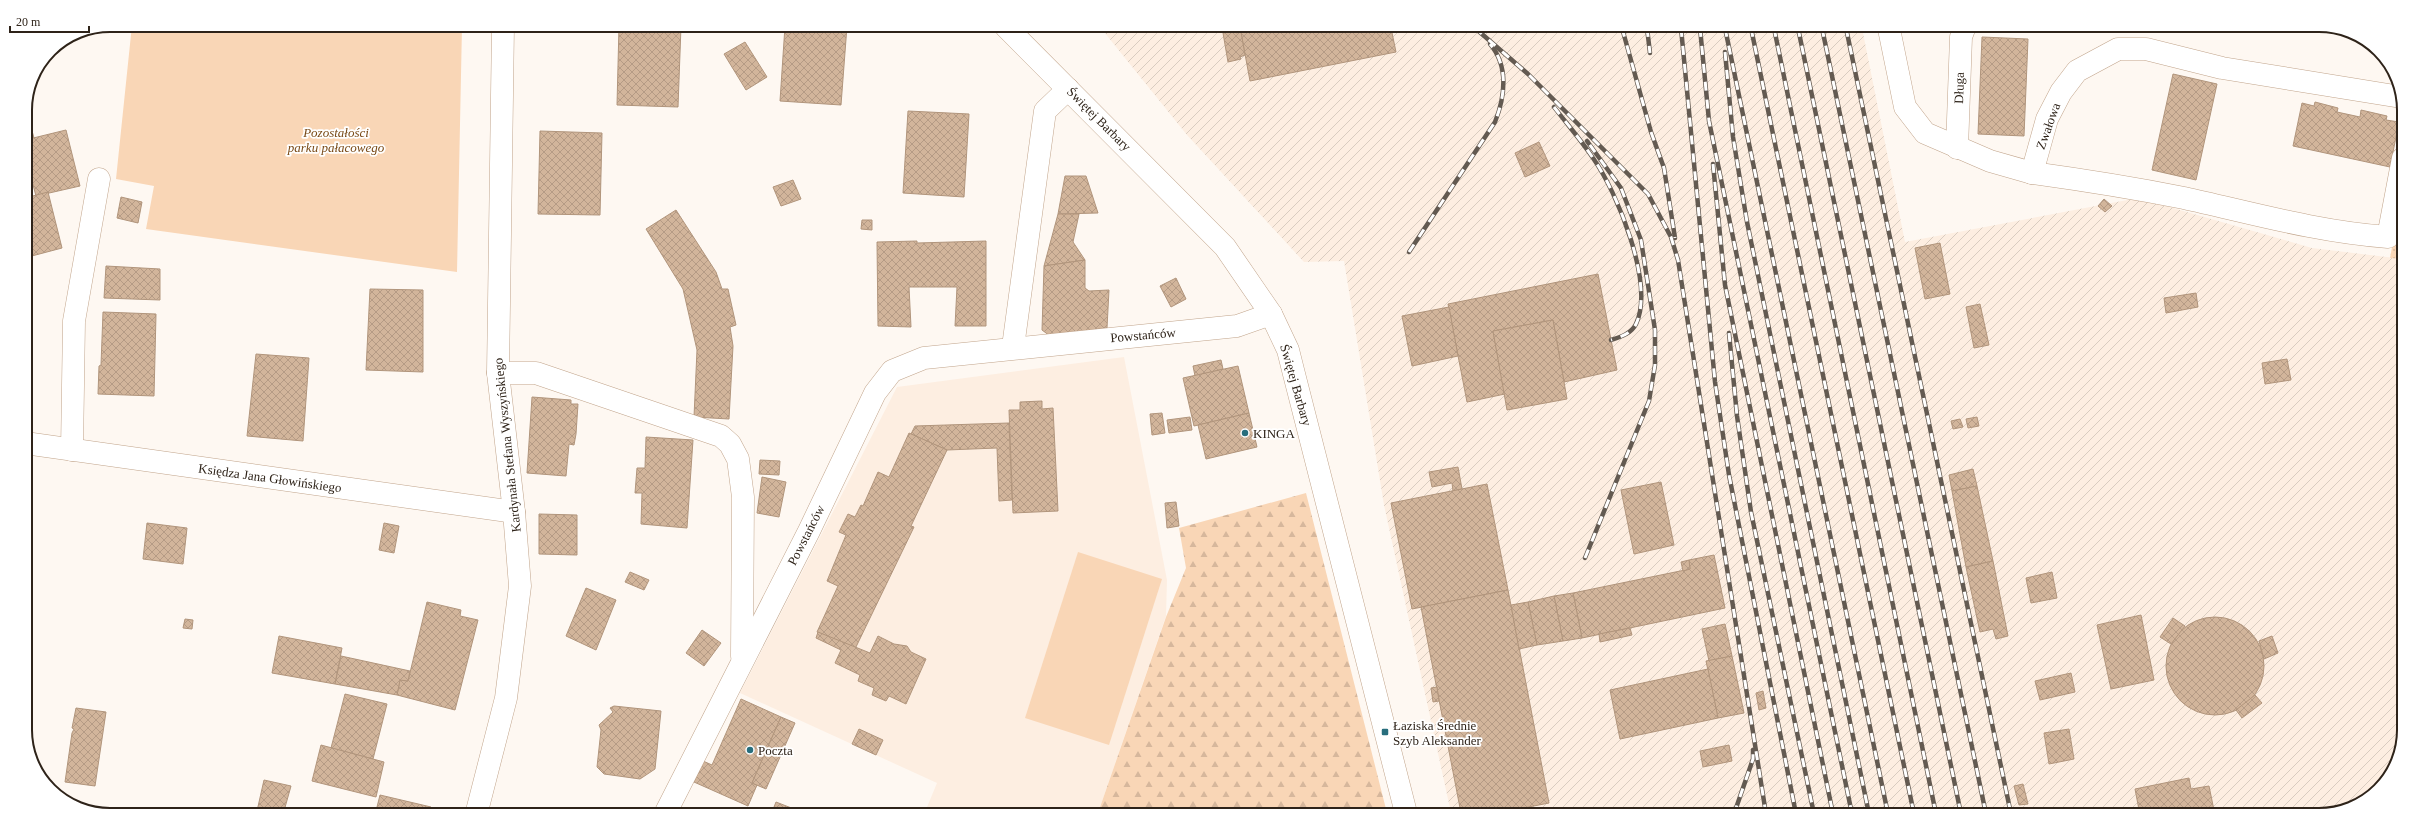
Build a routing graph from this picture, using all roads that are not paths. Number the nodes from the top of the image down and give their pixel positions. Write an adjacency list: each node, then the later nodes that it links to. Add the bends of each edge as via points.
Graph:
1 (503, 32): 13 (street, Kardynała Stefana Wyszyńskiego)
2 (1011, 32): 5 (street, Świętej Barbary)
3 (1890, 32): 7 (street, via 1905,107 1925,134)
4 (1963, 32): 7 (street, Długa)
5 (1068, 89): 11 (street, Świętej Barbary, via 1225,246); 12 (street, via 1045,111)
6 (2396, 96): 8 (street, Zwałowa, via 2222,68 2146,49 2118,49 2077,71 2061,92 2047,119)
7 (1957, 148): 8 (street)
8 (2032, 174): 10 (street, via 2122,186 2304,226 2388,237)
9 (99, 179): 15 (street, via 74,321)
10 (2397, 193)
11 (1271, 314): 12 (street, Powstańców, via 1237,326); 20 (street, Świętej Barbary, via 1288,350)
12 (1013, 347): 17 (street, Powstańców, via 924,358 892,371 875,393 809,531)
13 (498, 373): 16 (street, Kardynała Stefana Wyszyńskiego); 17 (street, via 536,373 721,436 730,444 738,459 743,497)
14 (32, 444): 15 (street, Księdza Jana Głowińskiego)
15 (72, 450): 16 (street, Księdza Jana Głowińskiego)
16 (514, 512): 18 (street, Kardynała Stefana Wyszyńskiego, via 519,593 506,698)
17 (742, 661): 19 (street, Powstańców)
18 (478, 808)
19 (668, 808)
20 (1405, 808)

